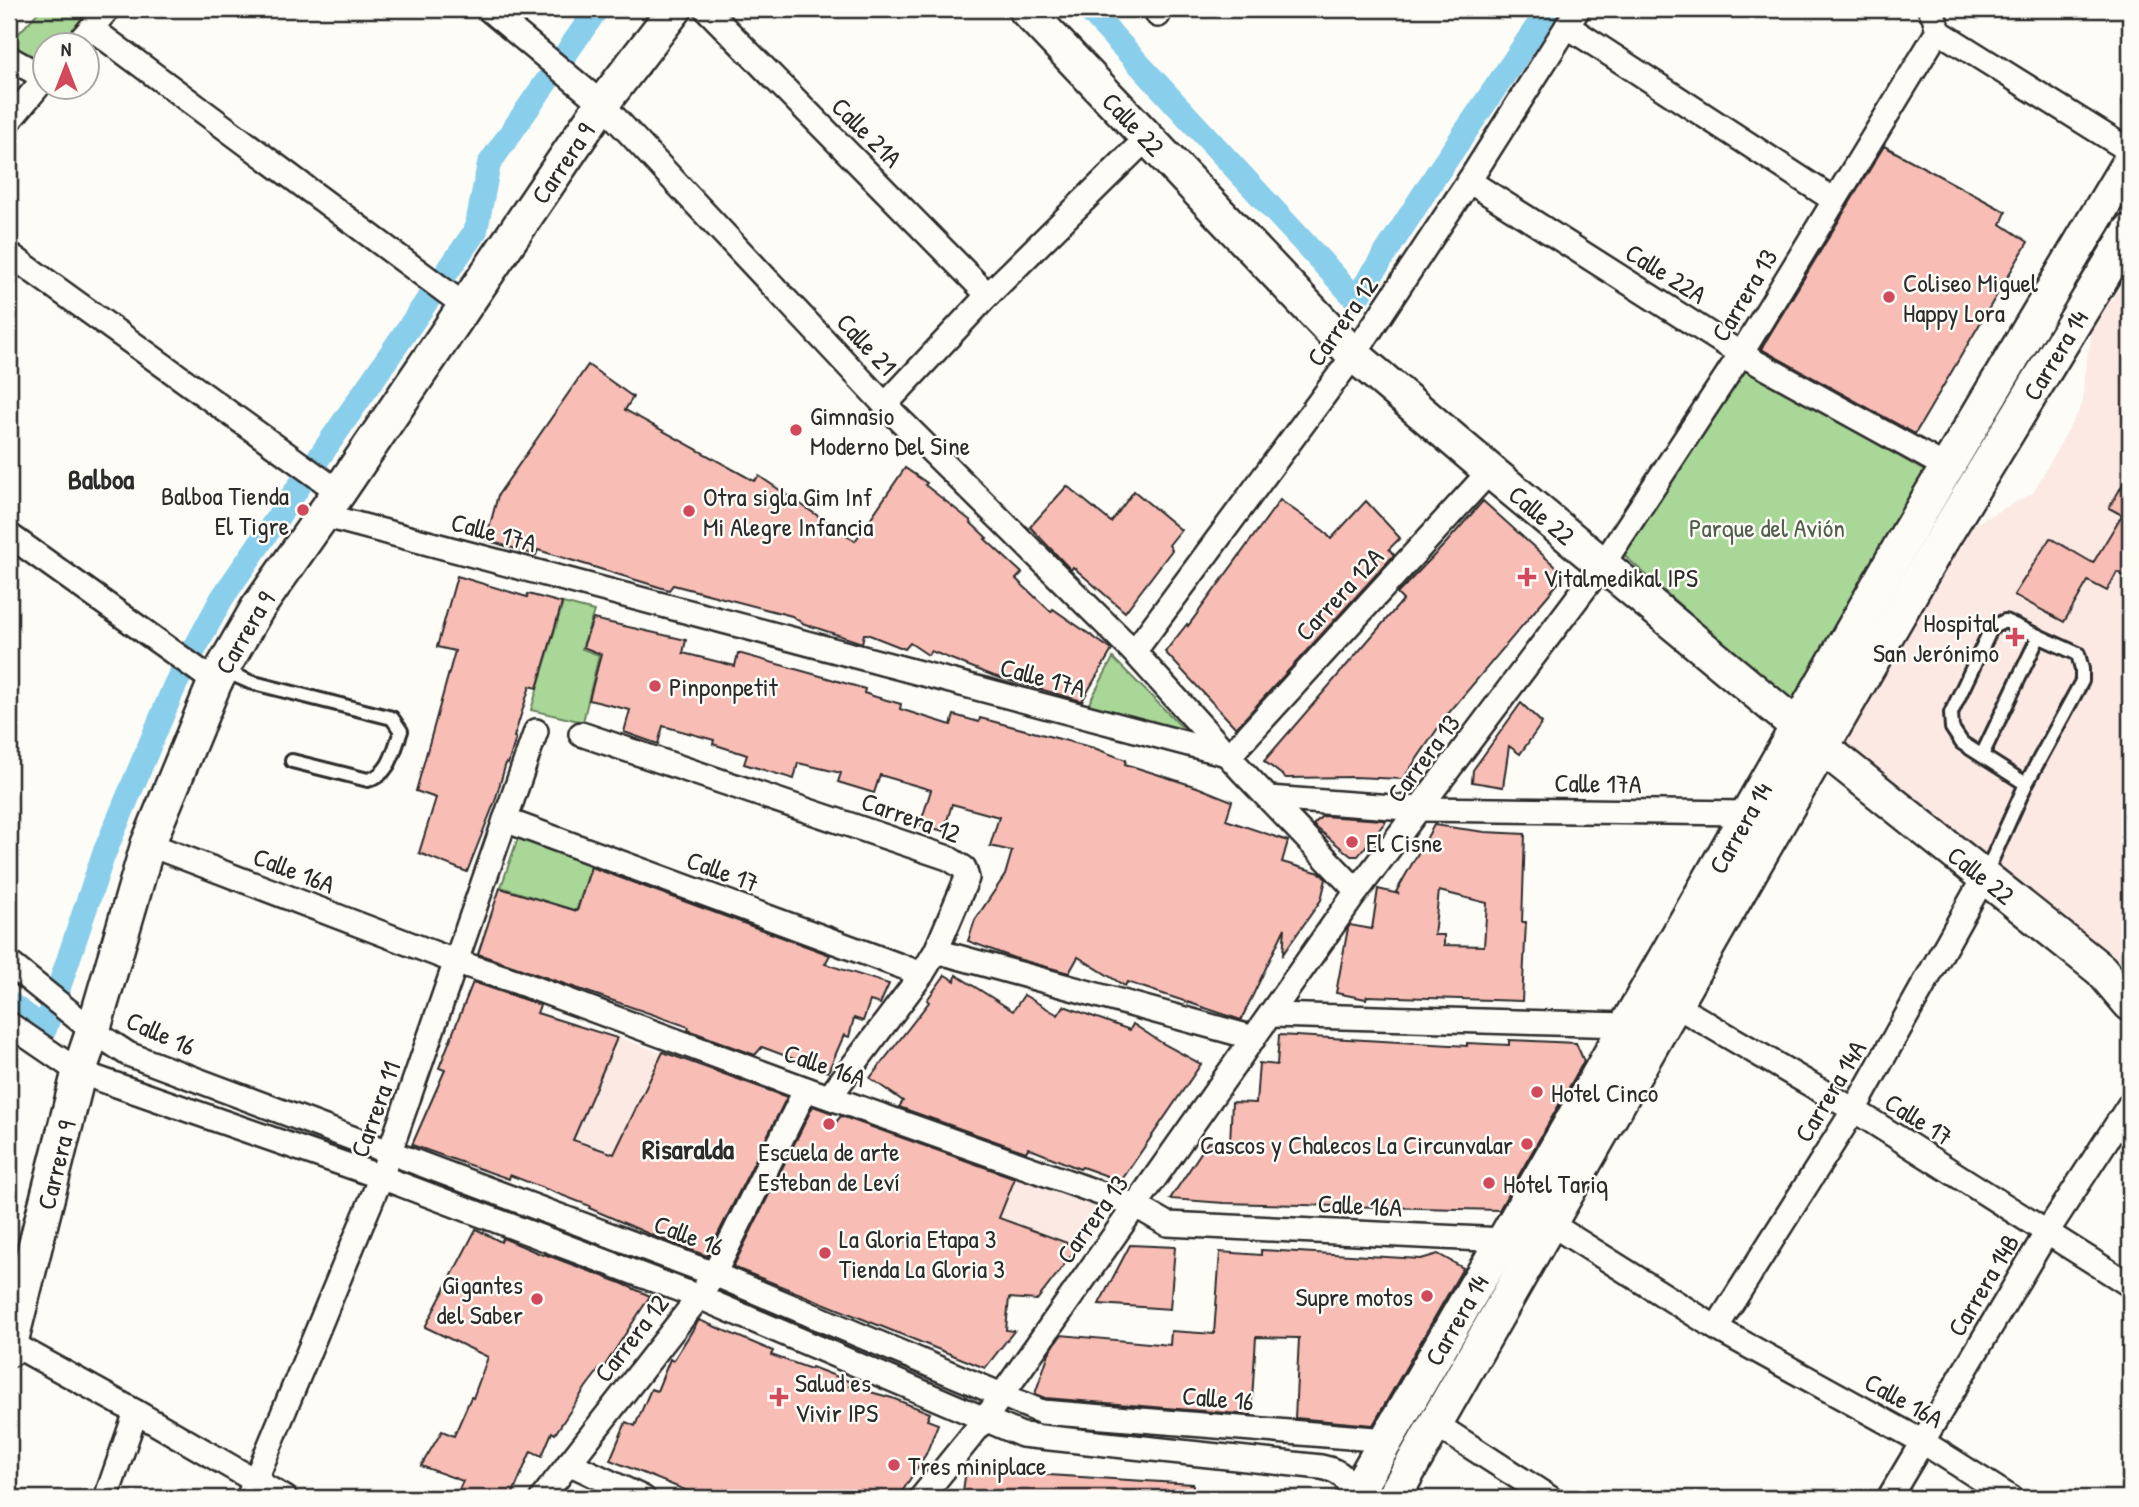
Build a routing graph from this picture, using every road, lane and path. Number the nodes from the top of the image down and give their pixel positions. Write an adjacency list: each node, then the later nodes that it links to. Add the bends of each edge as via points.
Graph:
1 (108, 9): 8 (street)
2 (488, 9): 15 (street, Calle 21)
3 (675, 9): 15 (main road, Carrera 9)
4 (706, 9): 26 (street, Calle 21A)
5 (1025, 9): 18 (main road, Calle 22)
6 (1930, 9): 9 (street)
7 (1573, 17): 21 (street, Carrera 12); 22 (street)
8 (91, 28): 10 (street); 25 (street)
9 (1938, 31): 19 (street); 22 (street, Carrera 13)
10 (87, 32)
11 (9, 58): 12 (street)
12 (32, 70)
13 (32, 94): 17 (street)
14 (2130, 94): 16 (path, via 2124,104)
15 (603, 104): 25 (main road, Carrera 9); 29 (street, Calle 21)
16 (2130, 107)
17 (9, 121)
18 (1148, 137): 26 (street); 28 (main road, Calle 22)
19 (2130, 151)
20 (2130, 160): 30 (main road, Carrera 14)
21 (1469, 181): 27 (street, Calle 22A); 28 (street, Carrera 12)
22 (1834, 200): 27 (street, Carrera 13)
23 (2130, 231): 40 (main road, Carrera 14, via 1958,513)
24 (9, 254): 32 (street, Calle 17A, via 303,467)
25 (450, 295): 32 (main road, Carrera 9)
26 (988, 295): 29 (street)
27 (1741, 354): 30 (street, Calle 22A); 34 (street, Carrera 13)
28 (1354, 355): 31 (main road, Calle 22); 36 (street, Carrera 12)
29 (886, 405): 36 (street, Calle 21)
30 (1946, 467): 40 (main road, Carrera 14)
31 (1490, 471): 34 (main road, Calle 22); 41 (street, Carrera 12A)
32 (328, 496): 37 (main road, Carrera 9); 41 (street, Calle 17A)
33 (9, 535): 37 (street, via 169,650)
34 (1603, 564): 40 (main road, Calle 22); 46 (street, Carrera 13)
35 (2039, 636): 42 (lane); 42 (lane, via 2005,621 1993,627 1951,713 1952,728 1962,743); 44 (lane, via 2078,654 2082,681)
36 (1134, 652): 41 (street, Calle 21)
37 (211, 674): 43 (lane, via 392,718 401,731 385,772 378,778 368,780); 49 (main road, Carrera 9)
38 (536, 731): 48 (street, Carrera 11)
39 (581, 734): 52 (street, Carrera 12, via 948,858 964,868 967,878)
40 (1810, 737): 47 (main road, Carrera 14); 50 (main road, Calle 22); 57 (main road, Carrera 14)
41 (1230, 755): 45 (street)
42 (1982, 755): 44 (lane)
43 (292, 761)
44 (2026, 783): 50 (lane)
45 (1269, 798): 46 (street, Calle 17A); 51 (street)
46 (1420, 809): 47 (street, Calle 17A); 51 (street, Carrera 13)
47 (1747, 813): 60 (main road, Carrera 14)
48 (505, 820): 53 (street, Carrera 11); 55 (street, Calle 17)
49 (148, 844): 53 (street, Calle 16A); 61 (main road, Carrera 9)
50 (1984, 877): 56 (main road, Calle 22, via 2101,970); 67 (street, Carrera 14A)
51 (1357, 891): 58 (street, Carrera 13)
52 (936, 951): 55 (street, Carrera 12); 62 (street)
53 (457, 962): 64 (street, Calle 16A); 68 (street, Carrera 11)
54 (13, 967): 61 (street, Calle 16)
55 (922, 974): 65 (street, Carrera 12)
56 (2130, 1004)
57 (1675, 1005): 67 (street, Calle 17); 71 (main road, Carrera 14)
58 (1272, 1015): 60 (street); 62 (street, Carrera 13)
59 (9, 1024): 63 (street, Calle 16)
60 (1626, 1025): 73 (main road, Carrera 14)
61 (93, 1031): 63 (main road, Carrera 9); 68 (street, Calle 16, via 128,1054)
62 (1254, 1038): 70 (street, Carrera 13)
63 (79, 1072): 69 (street, Calle 16); 78 (main road, Carrera 9)
64 (806, 1089): 65 (street, Calle 16A); 74 (street, Carrera 12)
65 (830, 1096): 70 (street, Calle 16A)
66 (2130, 1104): 72 (street, Carrera 14B)
67 (1854, 1110): 72 (street, Calle 17); 77 (street, Carrera 14A)
68 (390, 1152): 69 (street, Carrera 11); 74 (street, Calle 16)
69 (381, 1177): 76 (street, Calle 16); 86 (street, Carrera 11)
70 (1136, 1206): 73 (street, Calle 16A, via 1167,1224); 79 (street, Carrera 13)
71 (1551, 1224): 77 (street, Calle 16A); 82 (main road, Carrera 14)
72 (2047, 1232): 75 (street, Calle 17); 84 (street, Carrera 14B)
73 (1504, 1240): 83 (main road, Carrera 14)
74 (714, 1273): 76 (street, Carrera 12); 79 (street, Calle 16)
75 (2130, 1284)
76 (699, 1297): 81 (street, Calle 16); 85 (street, Carrera 12)
77 (1716, 1328): 84 (street, Calle 16A)
78 (10, 1345): 80 (street)
79 (999, 1395): 81 (street, Carrera 13); 83 (street, Calle 16, via 1042,1412)
80 (136, 1412): 86 (street); 87 (street)
81 (985, 1419): 91 (street, Carrera 13); 92 (street, Calle 16, via 1022,1435 1321,1467 1344,1476)
82 (1437, 1425): 93 (main road, Carrera 14); 94 (street)
83 (1387, 1440): 92 (main road, Carrera 14)
84 (1923, 1442): 95 (street, Carrera 14B); 96 (street, Calle 16A)
85 (569, 1463): 89 (street, Carrera 12); 90 (street)
86 (251, 1489): 88 (street)
87 (106, 1498)
88 (285, 1498)
89 (542, 1498)
90 (643, 1498)
91 (921, 1498)
92 (1353, 1498)
93 (1393, 1498)
94 (1550, 1498)
95 (1889, 1498)
96 (2011, 1498)

